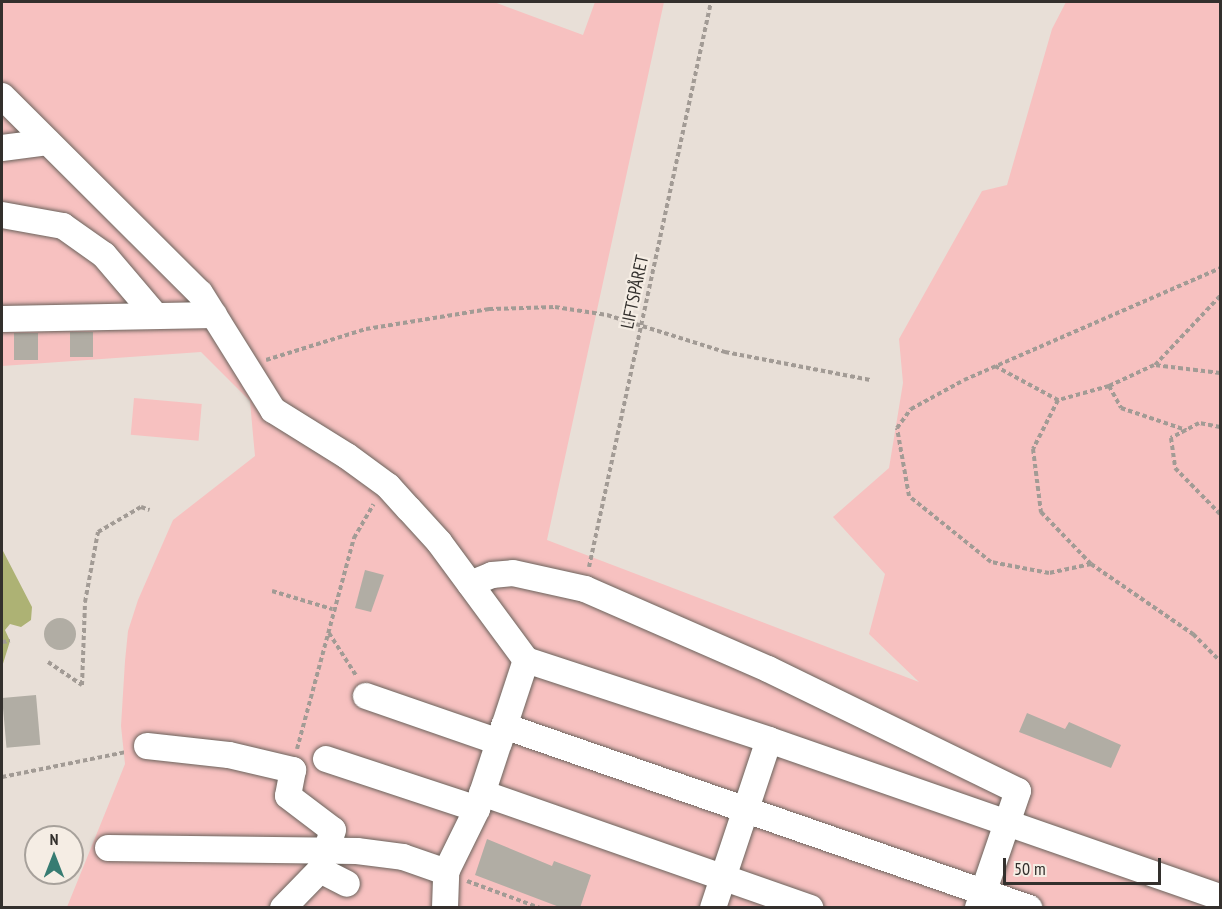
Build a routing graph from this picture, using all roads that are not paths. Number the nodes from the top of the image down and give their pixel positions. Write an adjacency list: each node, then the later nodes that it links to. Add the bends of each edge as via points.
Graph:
1 (2, 96): 2 (lane)
2 (48, 142): 3 (lane); 6 (lane, via 180,272)
3 (2, 148)
4 (2, 215): 5 (lane, via 63,226 104,255)
5 (155, 315): 6 (lane); 7 (lane)
6 (214, 315): 8 (lane, via 273,410 388,486 439,542)
7 (2, 319)
8 (470, 584): 9 (lane); 17 (lane, via 492,575 513,573 585,589 768,669 1018,792)
9 (526, 660): 11 (lane); 12 (lane)
10 (366, 696): 11 (lane)
11 (502, 734): 15 (lane); 16 (lane)
12 (769, 740): 16 (lane); 17 (lane)
13 (147, 746): 19 (lane, via 229,755 293,770 288,796 333,830)
14 (326, 759): 15 (lane)
15 (480, 801): 20 (lane); 21 (lane)
16 (743, 808): 21 (lane); 24 (lane)
17 (1006, 825): 23 (lane); 24 (lane)
18 (108, 848): 19 (lane)
19 (324, 862): 20 (lane, via 357,851 403,856); 22 (lane); 25 (lane)
20 (446, 872): 26 (lane)
21 (723, 878): 27 (lane); 28 (lane)
22 (347, 884)
23 (1221, 897)
24 (980, 900): 29 (lane)
25 (283, 908)
26 (445, 908)
27 (713, 908)
28 (810, 908)
29 (1029, 908)

